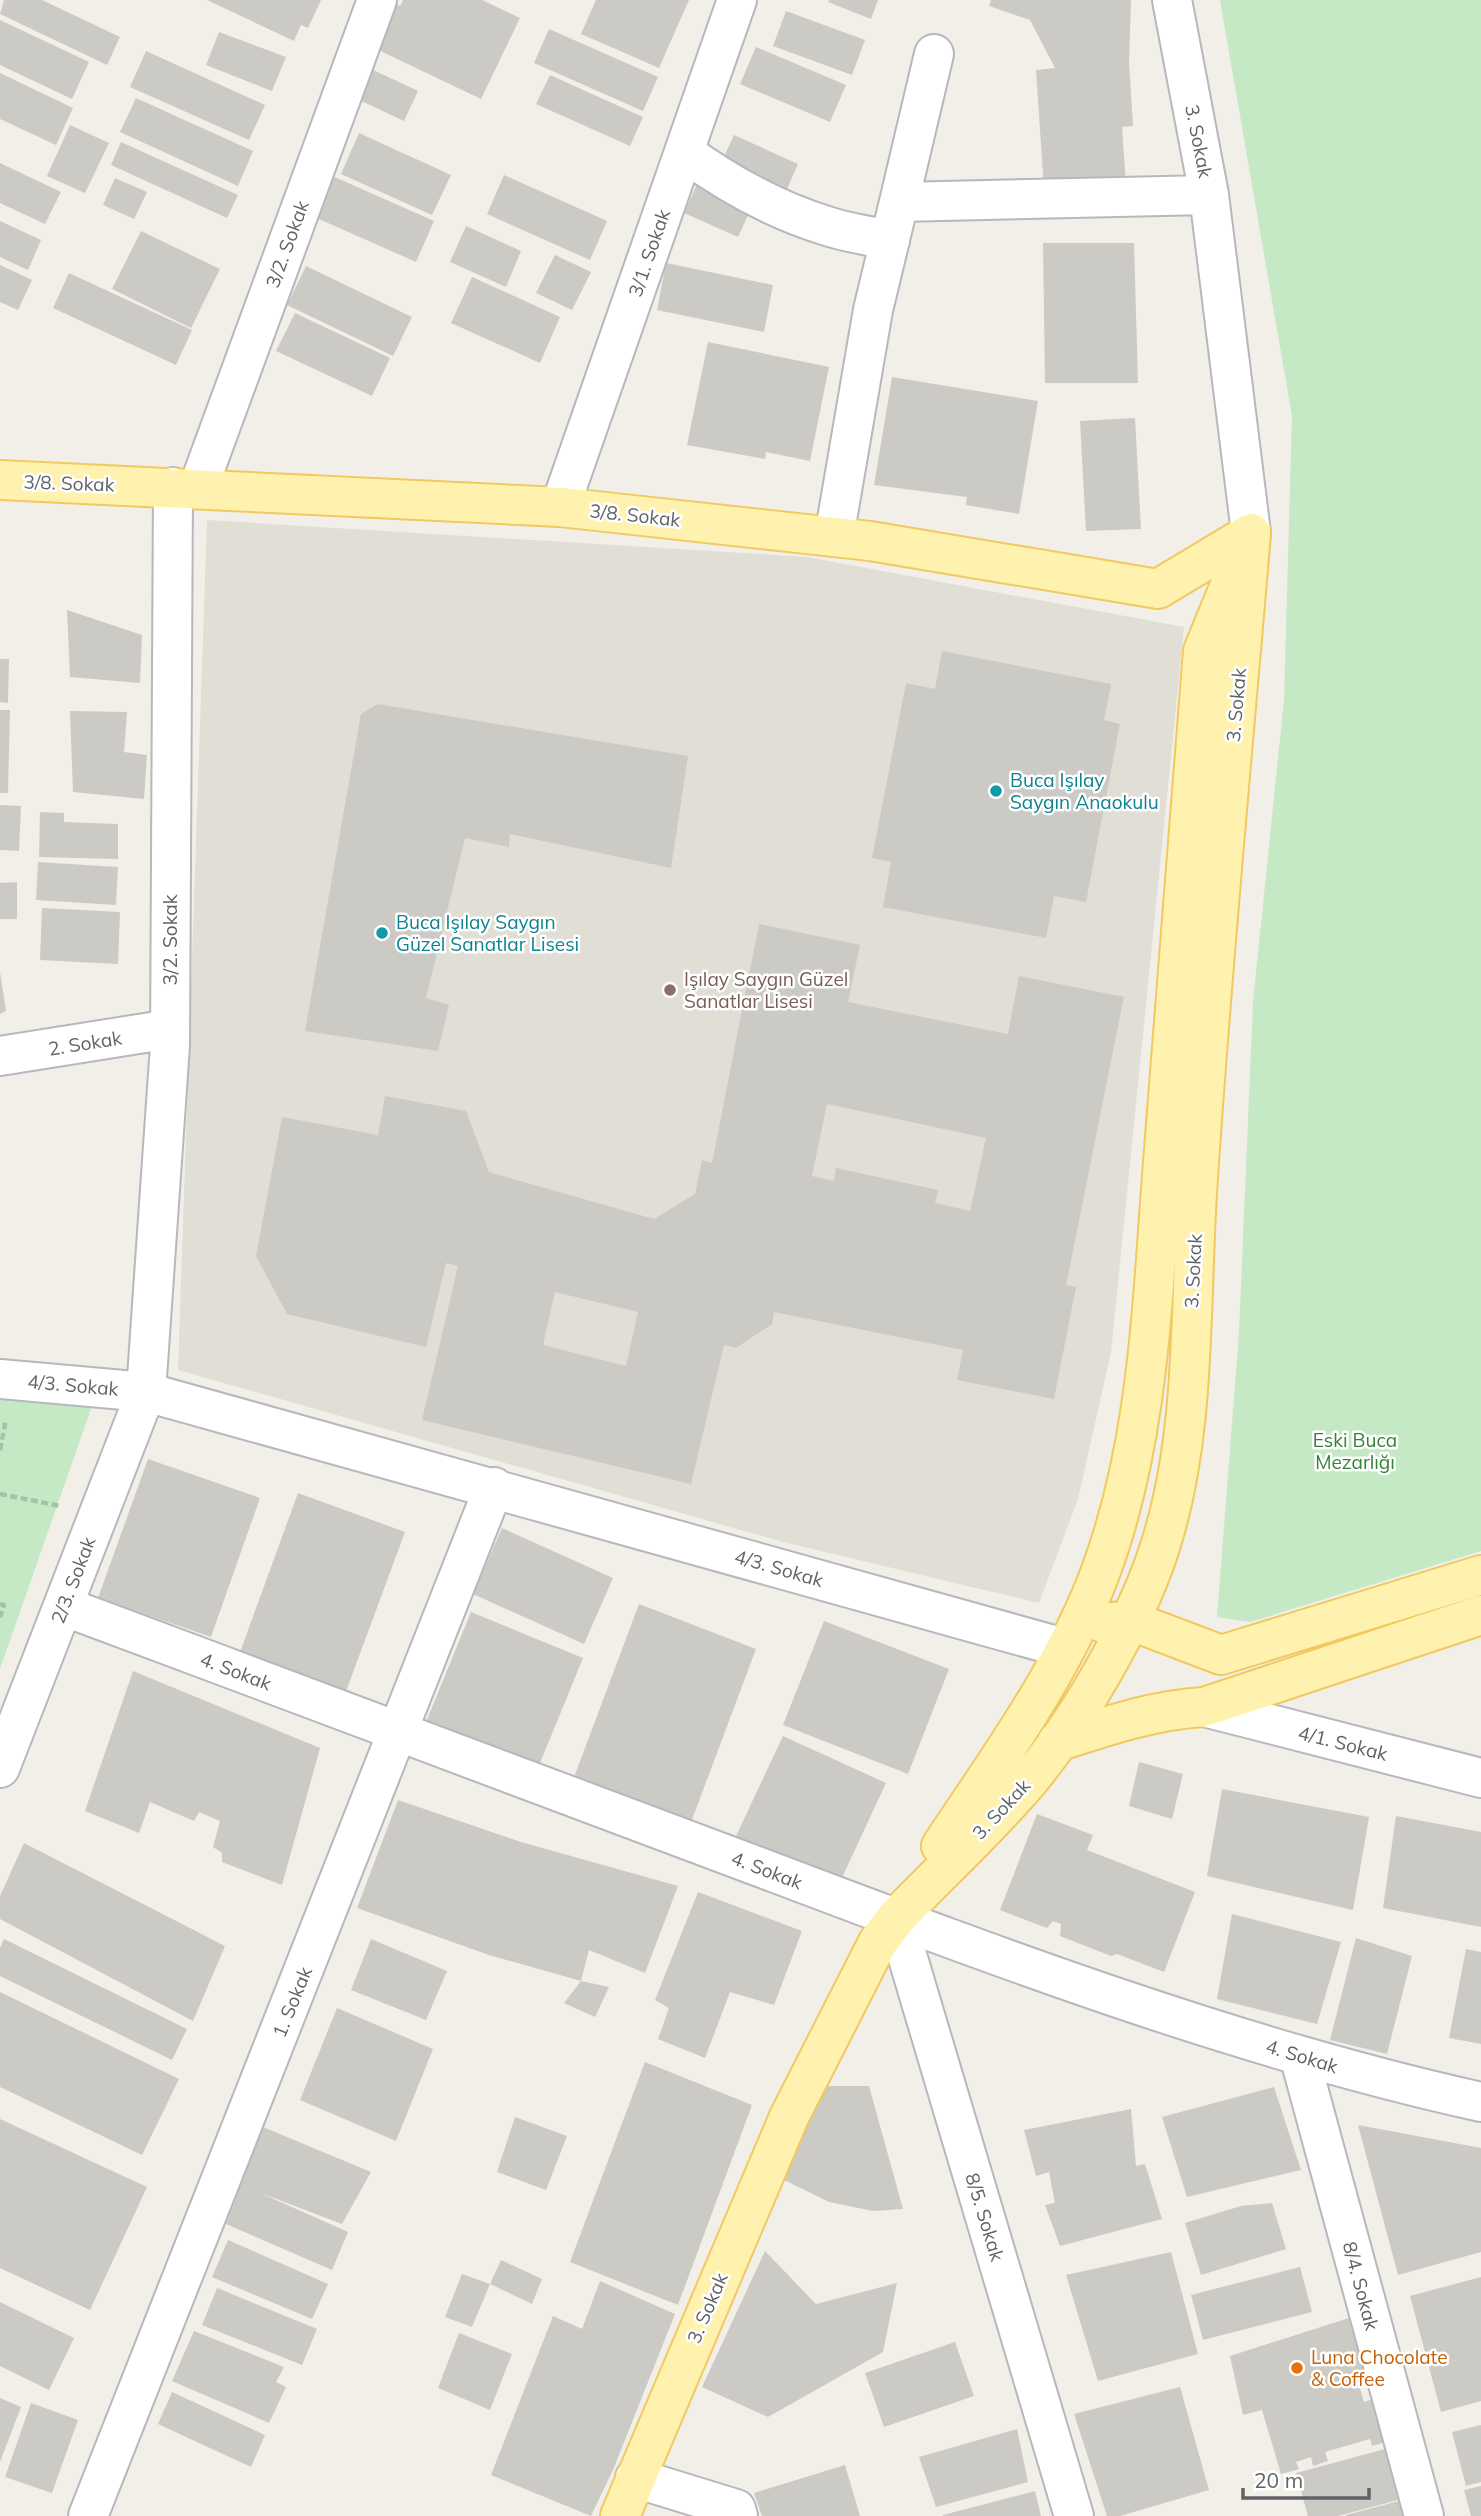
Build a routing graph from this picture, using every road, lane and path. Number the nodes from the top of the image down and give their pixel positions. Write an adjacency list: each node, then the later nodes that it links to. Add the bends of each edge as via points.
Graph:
1 (377, 0): 10 (street, 3/2. Sokak)
2 (737, 0): 5 (street, 3/1. Sokak)
3 (1172, 0): 6 (street, 3. Sokak)
4 (934, 54): 7 (street)
5 (684, 152): 8 (street, via 724,182 767,203 827,226); 11 (street, 3/1. Sokak)
6 (1209, 195): 7 (street); 12 (street, 3. Sokak)
7 (899, 202): 8 (street)
8 (890, 241): 13 (street, via 873,310)
9 (0, 480): 10 (main road, 3/8. Sokak)
10 (186, 488): 11 (main road, 3/8. Sokak); 14 (street, 3/2. Sokak)
11 (560, 507): 13 (main road, 3/8. Sokak)
12 (1251, 533): 13 (main road, 3/8. Sokak, via 1158,589); 26 (main road, 3. Sokak, via 1199,1165 1180,1464 1158,1553); 27 (main road, 3. Sokak, via 1203,651 1136,1453 1098,1577)
13 (834, 537)
14 (170, 1029): 15 (street, 2. Sokak); 17 (street, 3/2. Sokak)
15 (0, 1056)
16 (0, 1379): 17 (street, 4/3. Sokak)
17 (146, 1392): 18 (street, 4/3. Sokak); 20 (street, 2/3. Sokak)
18 (494, 1487): 27 (street, 4/3. Sokak); 29 (street, 1. Sokak)
19 (0, 1494): 20 (path)
20 (99, 1514): 23 (street, 2/3. Sokak)
21 (1481, 1575): 26 (main road, via 1221,1656)
22 (0, 1604): 25 (path, via 4,1605)
23 (63, 1606): 29 (street, 4. Sokak); 31 (street, 2/3. Sokak)
24 (1481, 1615): 28 (main road)
25 (0, 1616)
26 (1129, 1620): 27 (main road, via 1091,1624); 30 (main road, 3. Sokak)
27 (1063, 1648): 33 (main road, 3. Sokak, via 1023,1723)
28 (1205, 1707): 30 (main road, via 1158,1712); 32 (street, 4/1. Sokak)
29 (399, 1732): 33 (street, 4. Sokak); 37 (street, 1. Sokak)
30 (1057, 1742): 33 (main road, 3. Sokak, via 1029,1780)
31 (0, 1768)
32 (1481, 1778)
33 (896, 1918): 34 (street, 4. Sokak, via 1169,2015); 36 (main road, 3. Sokak, via 878,1941 789,2118); 40 (street, 8/5. Sokak)
34 (1299, 2055): 35 (street, 4. Sokak, via 1366,2076); 41 (street, 8/4. Sokak)
35 (1481, 2102)
36 (635, 2479): 38 (main road, 3. Sokak); 39 (street, via 736,2509)
37 (88, 2516)
38 (621, 2516)
39 (738, 2516)
40 (1074, 2516)
41 (1423, 2516)

